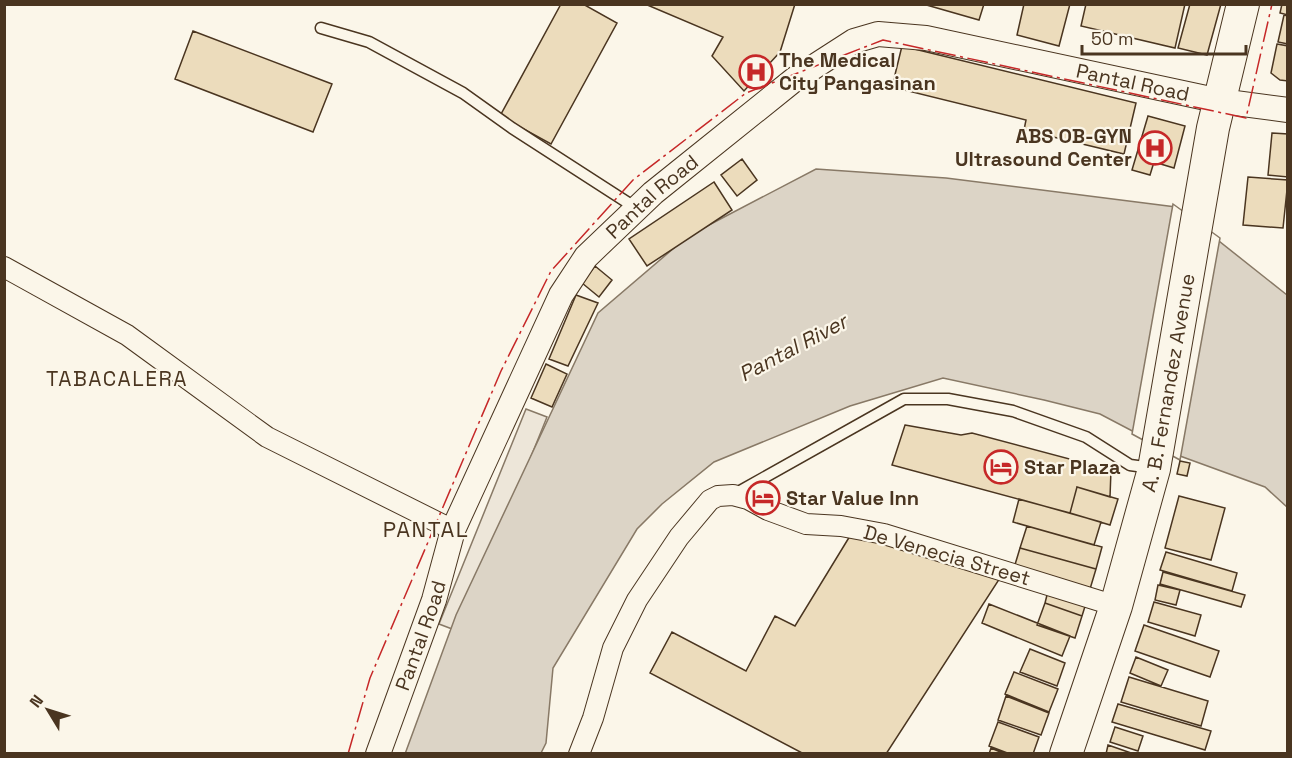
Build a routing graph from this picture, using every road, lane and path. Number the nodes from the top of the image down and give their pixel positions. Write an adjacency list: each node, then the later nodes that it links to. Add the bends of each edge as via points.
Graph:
1 (1243, 4): 4 (main road, A. B. Fernandez Avenue)
2 (321, 28): 5 (lane, via 369,42 463,93)
3 (1287, 110): 4 (street, Pantal Road)
4 (1216, 114): 5 (street, Pantal Road, via 926,38 878,34 854,42 795,79); 7 (main road, A. B. Fernandez Avenue)
5 (636, 208): 9 (street, Pantal Road, via 586,257 561,295)
6 (4, 267): 9 (street, via 127,335 267,436)
7 (1155, 464): 8 (lane, via 1130,465 1086,437 1013,411 948,399 904,399); 10 (main road, A. B. Fernandez Avenue)
8 (733, 495): 10 (street, De Venecia Street, via 806,524 884,534); 12 (street, via 710,500 679,537 637,600 613,648)
9 (453, 530): 11 (street, Pantal Road, via 434,600)
10 (1116, 606): 13 (main road, A. B. Fernandez Avenue)
11 (378, 753)
12 (579, 753)
13 (1066, 753)

